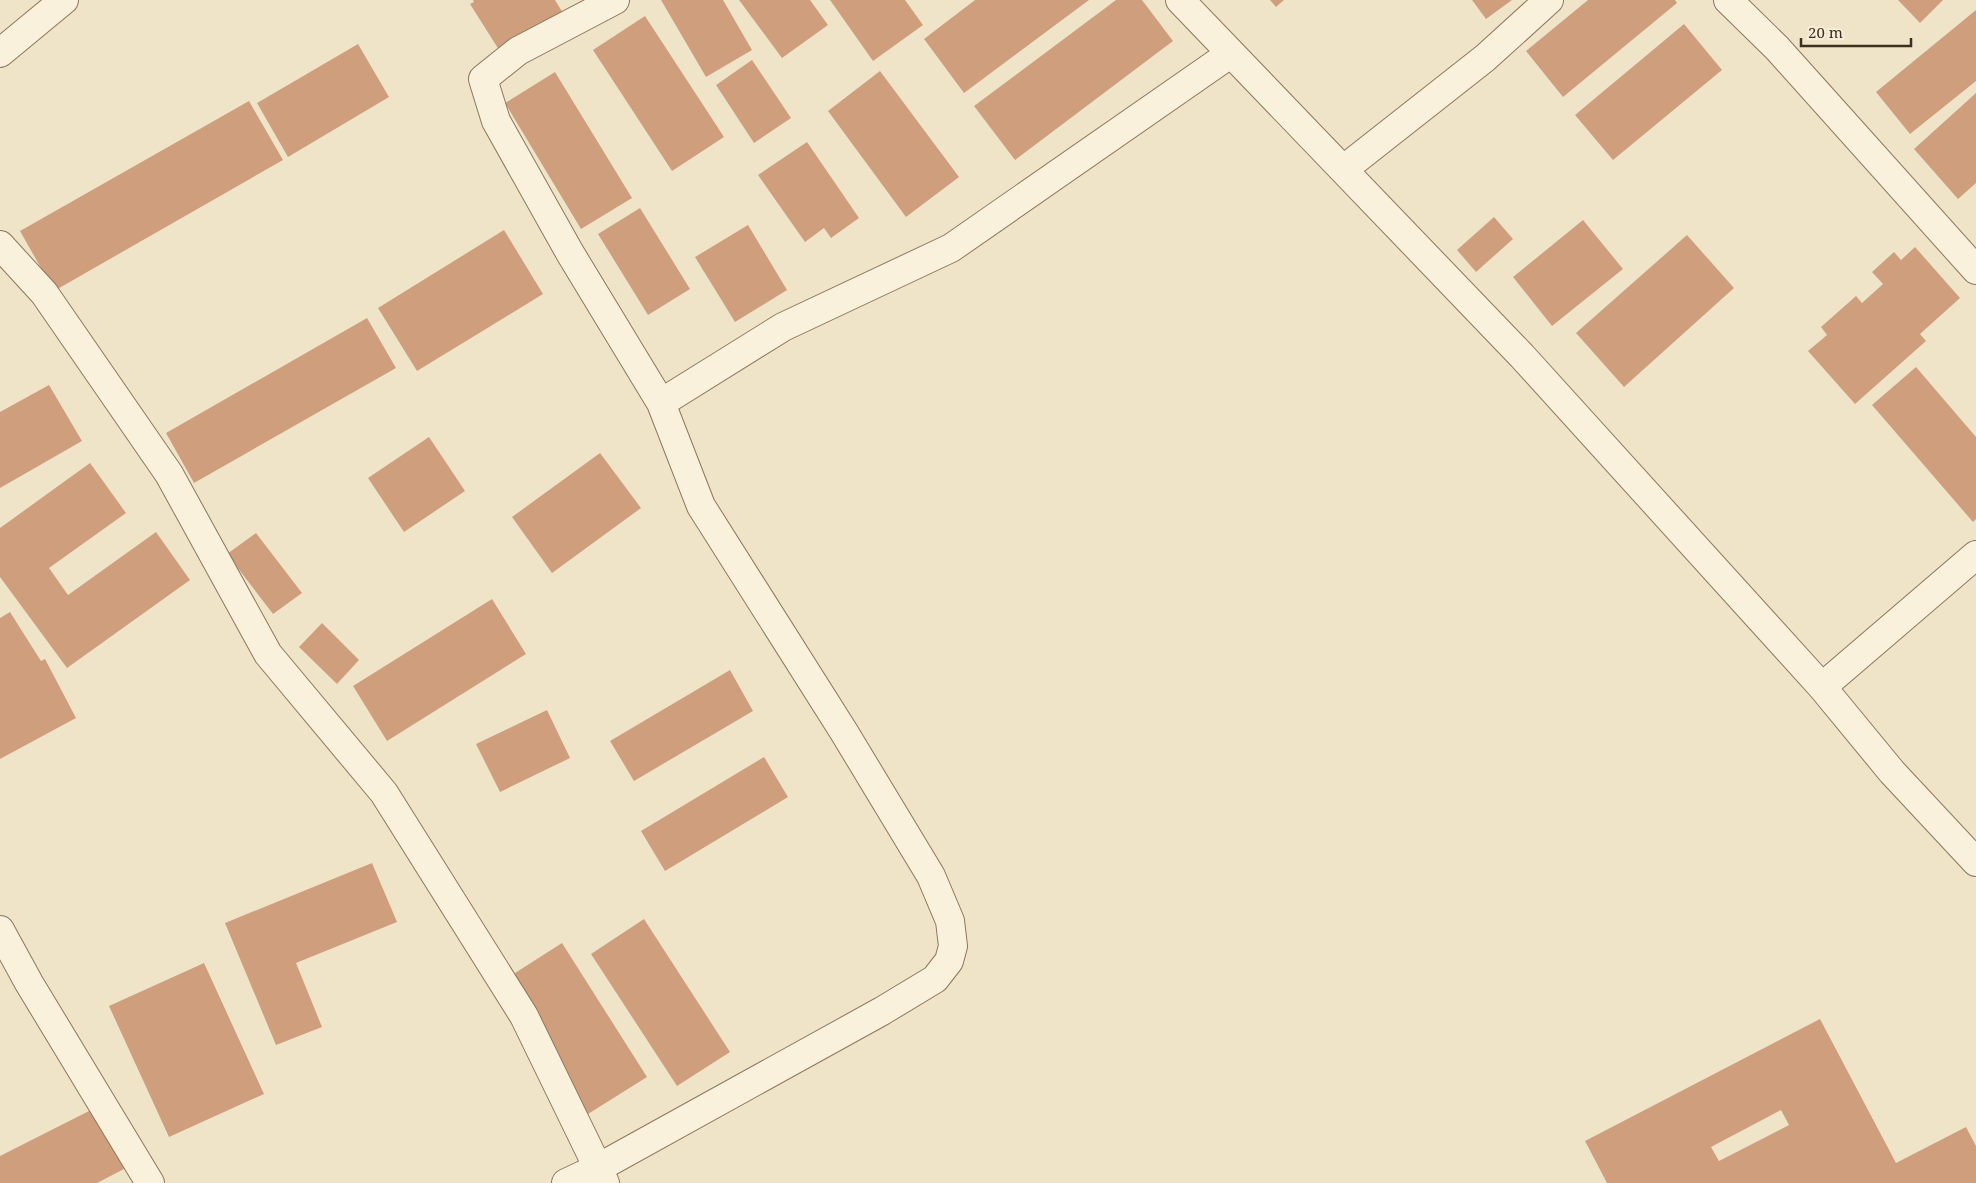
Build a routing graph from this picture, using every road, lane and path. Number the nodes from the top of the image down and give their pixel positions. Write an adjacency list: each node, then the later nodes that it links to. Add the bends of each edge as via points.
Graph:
1 (64, 0): 6 (street)
2 (615, 0): 11 (street, via 518,51 483,79 496,120 570,253)
3 (1180, 0): 7 (street)
4 (1548, 0): 8 (street, via 1485,58)
5 (1728, 0): 10 (street, via 1777,48)
6 (0, 54)
7 (1230, 54): 8 (street); 11 (street, via 952,248 783,327)
8 (1344, 169): 13 (street, via 1522,356)
9 (0, 246): 16 (street, via 44,293 169,474 268,654 384,793 524,1016)
10 (1976, 270)
11 (661, 403): 16 (street, via 701,506 931,876 950,921 954,946 949,961 935,979)
12 (1976, 555): 13 (street)
13 (1822, 687): 14 (street, via 1892,772)
14 (1976, 862)
15 (0, 930): 17 (street)
16 (601, 1175): 18 (street)
17 (150, 1183)
18 (566, 1183)

